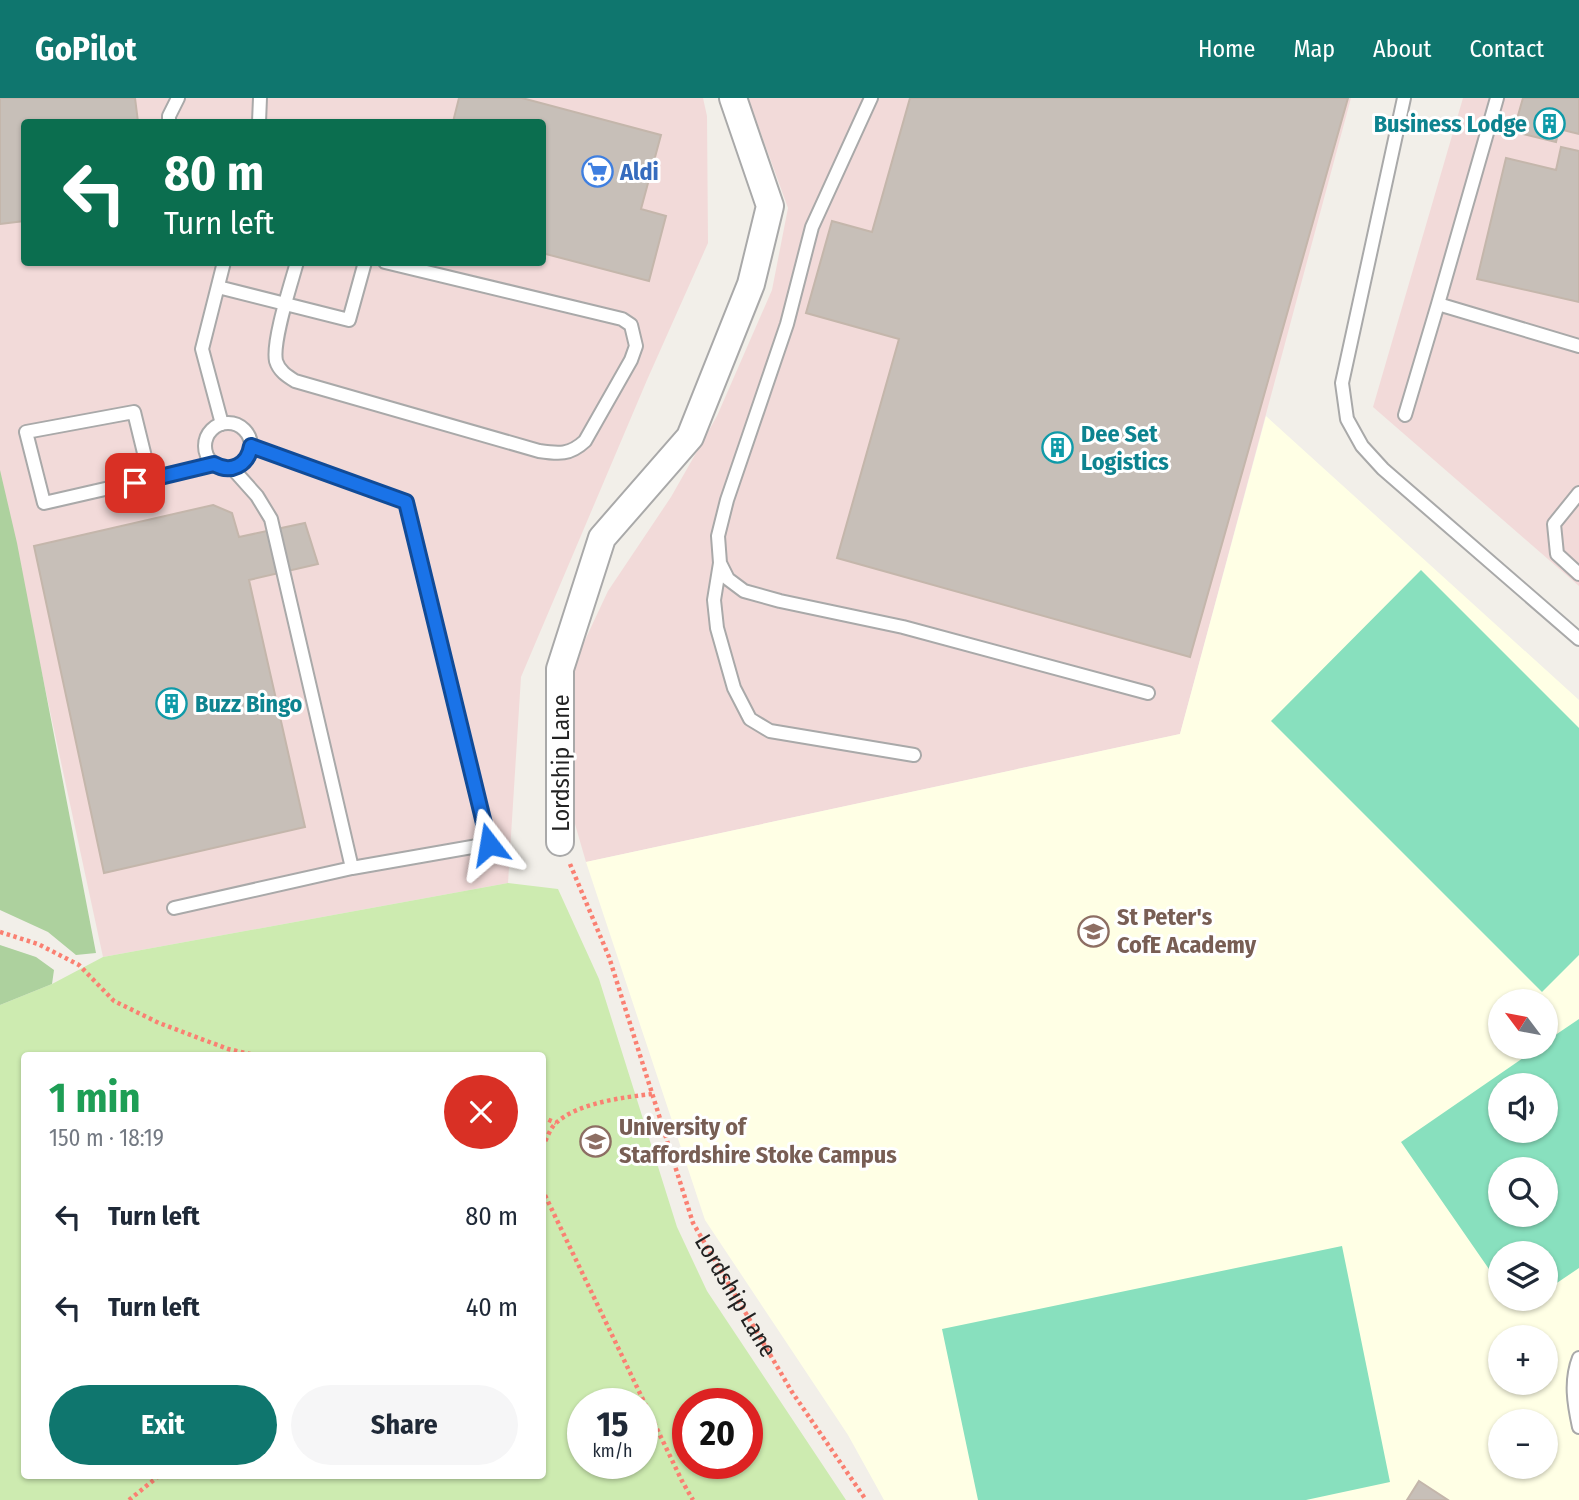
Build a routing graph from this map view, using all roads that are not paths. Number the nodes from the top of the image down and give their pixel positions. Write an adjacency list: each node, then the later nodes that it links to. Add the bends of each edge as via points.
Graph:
1 (178, 98): 7 (lane)
2 (260, 98): 8 (lane)
3 (733, 98): 29 (street, Lordship Lane, via 770,206 751,284 690,437 602,538 560,669)
4 (871, 98): 24 (lane, via 812,227 786,324 726,500 718,536)
5 (1404, 98): 26 (lane, via 1342,383 1347,419 1383,470)
6 (1497, 98): 15 (lane)
7 (169, 119)
8 (259, 119)
9 (223, 266): 13 (lane)
10 (296, 266): 14 (lane)
11 (364, 266): 14 (lane, via 349,320)
12 (402, 266): 14 (lane, via 622,319 631,325 636,346 631,360 574,451 539,451 295,381 283,373 276,360)
13 (218, 286): 14 (lane); 18 (lane, via 202,349)
14 (286, 304)
15 (1438, 304): 16 (lane); 17 (lane)
16 (1579, 345)
17 (1405, 415)
18 (222, 424): 19 (lane, via 241,427); 20 (lane, via 207,438 205,449)
19 (251, 446): 21 (lane, via 245,462); 30 (lane, via 406,502 489,844)
20 (214, 464): 21 (lane); 22 (lane)
21 (232, 468): 30 (lane, via 271,519)
22 (157, 478): 22 (lane, via 44,503 26,432 134,412 146,461)
23 (1579, 493): 25 (lane, via 1554,524 1557,554)
24 (720, 563): 27 (lane, via 728,579 744,591 903,627); 28 (lane, via 714,600 717,628 734,688 750,719 770,731)
25 (1579, 574)
26 (1579, 639)
27 (1148, 693)
28 (915, 755)
29 (560, 842)
30 (352, 868): 31 (lane)
31 (174, 908)
32 (1579, 1358): 33 (lane, via 1573,1401)
33 (1579, 1427)

